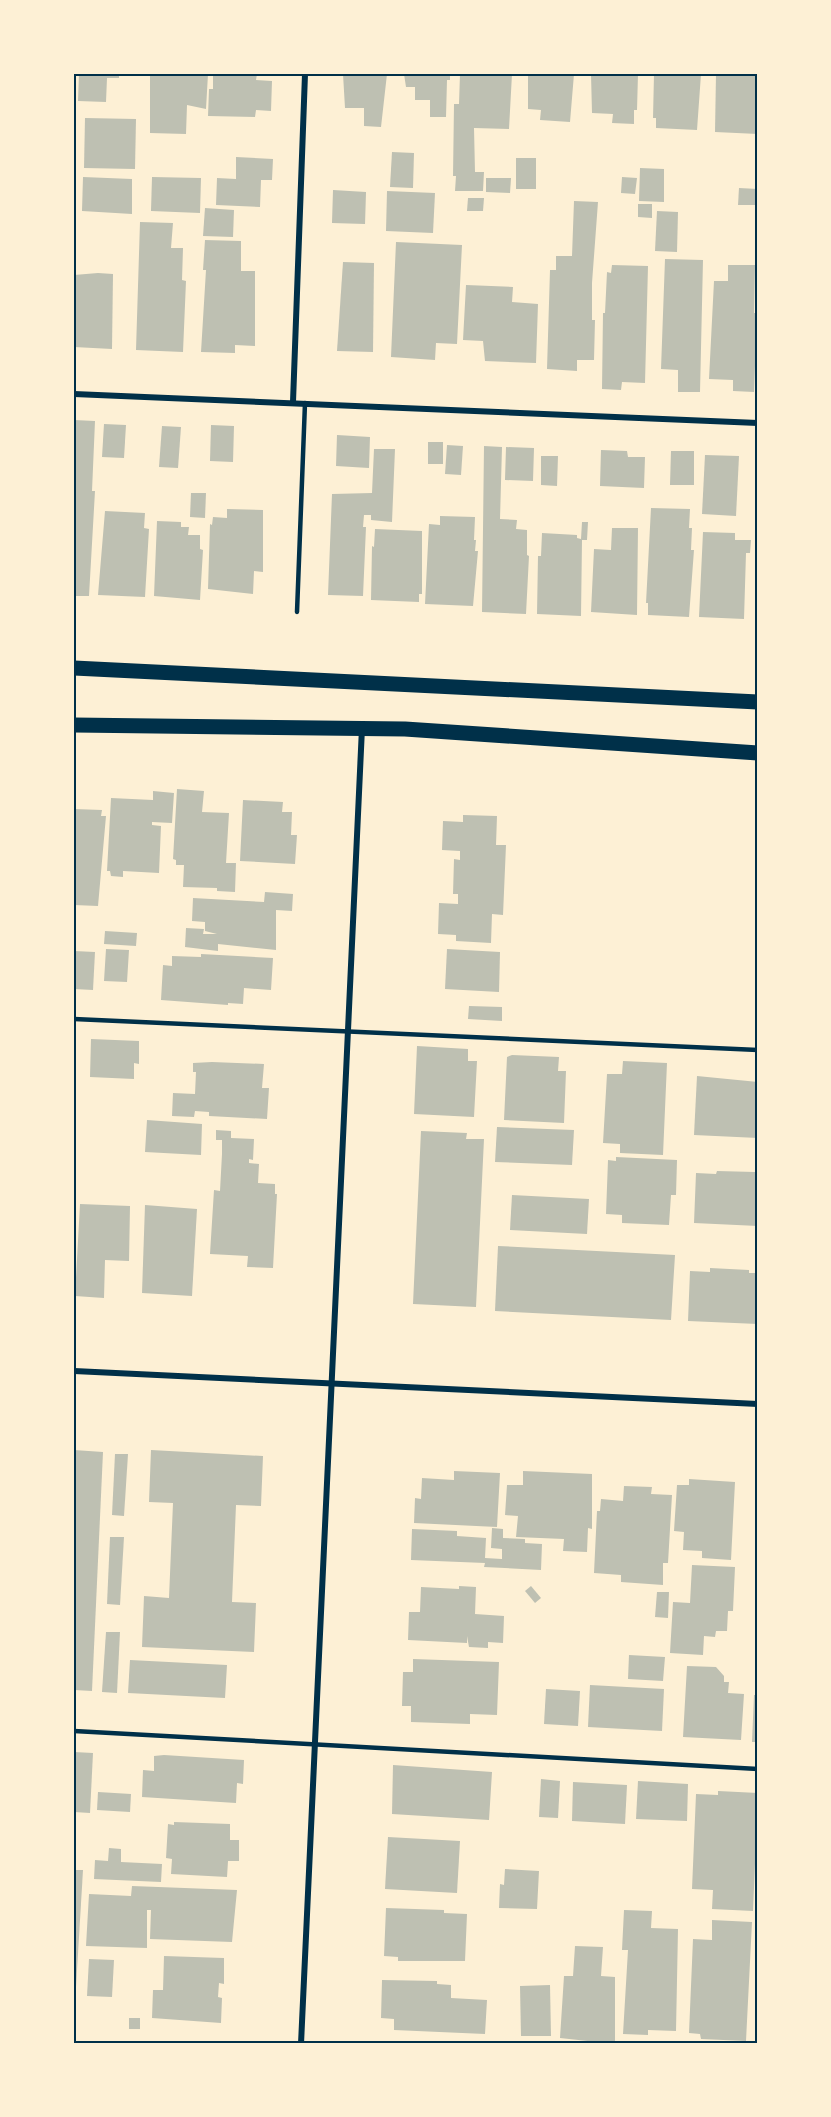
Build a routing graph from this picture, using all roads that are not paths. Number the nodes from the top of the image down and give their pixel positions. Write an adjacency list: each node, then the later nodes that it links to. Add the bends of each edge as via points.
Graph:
1 (305, 74): 3 (street)
2 (74, 394): 3 (street)
3 (292, 402): 4 (street)
4 (305, 403): 5 (street); 6 (lane)
5 (758, 423)
6 (297, 612)
7 (74, 668): 8 (main road)
8 (758, 702)
9 (74, 725): 10 (main road)
10 (362, 728): 11 (main road); 13 (street)
11 (758, 753)
12 (74, 1019): 13 (lane)
13 (346, 1033): 14 (lane); 16 (street)
14 (758, 1050)
15 (74, 1371): 16 (street)
16 (331, 1382): 17 (street); 19 (street)
17 (758, 1404)
18 (74, 1731): 19 (lane)
19 (313, 1744): 20 (lane); 21 (street)
20 (758, 1769)
21 (301, 2043)

